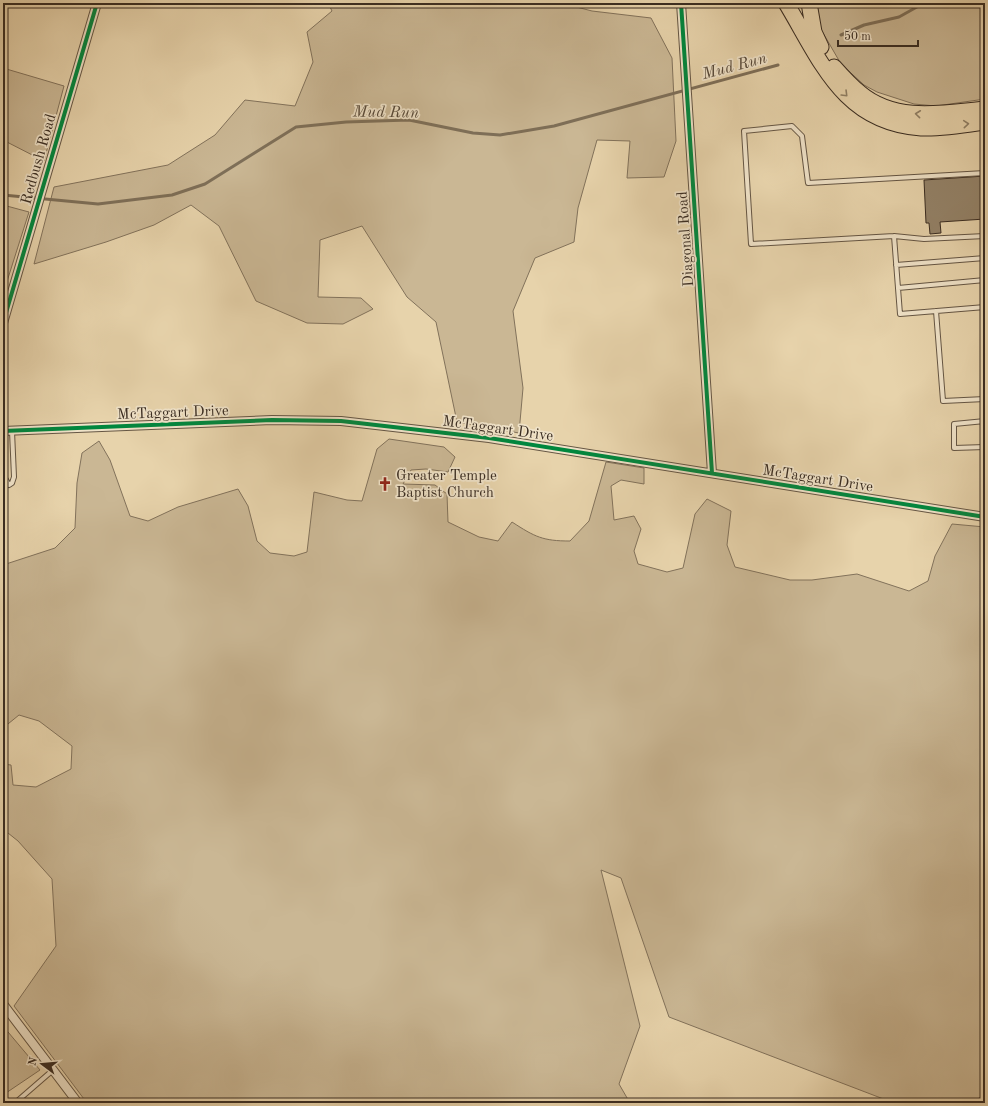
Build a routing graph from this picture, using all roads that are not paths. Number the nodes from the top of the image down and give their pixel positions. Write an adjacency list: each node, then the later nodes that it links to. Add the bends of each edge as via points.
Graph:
1 (97, 3): 16 (street, Redbush Road)
2 (681, 3): 22 (street, Diagonal Road)
3 (786, 3): 6 (highway, one-way to 6, via 827,74 853,102 871,115 893,123 922,128)
4 (809, 3): 5 (highway, one-way to 4, via 921,115 881,106 867,98 844,78 823,52 814,32)
5 (985, 109)
6 (985, 122)
7 (985, 173): 8 (lane, via 808,183 802,136 792,126 744,132 751,244)
8 (894, 236): 9 (lane, via 924,239); 11 (lane)
9 (985, 236)
10 (985, 258): 11 (lane)
11 (896, 265): 13 (lane)
12 (985, 280): 13 (lane)
13 (898, 288): 15 (lane, via 900,314)
14 (985, 307): 15 (lane)
15 (936, 311): 17 (lane, via 943,401)
16 (3, 323)
17 (985, 399)
18 (985, 421): 21 (lane, via 954,424 954,448)
19 (12, 430): 20 (street, McTaggart Drive); 20 (lane, via 14,477 9,485 5,478); 22 (street, McTaggart Drive, via 321,420 489,438)
20 (3, 431)
21 (985, 447)
22 (712, 473): 23 (street, McTaggart Drive)
23 (985, 517)
24 (3, 1004): 25 (street)
25 (53, 1070): 26 (lane); 27 (street)
26 (15, 1103)
27 (78, 1103)

